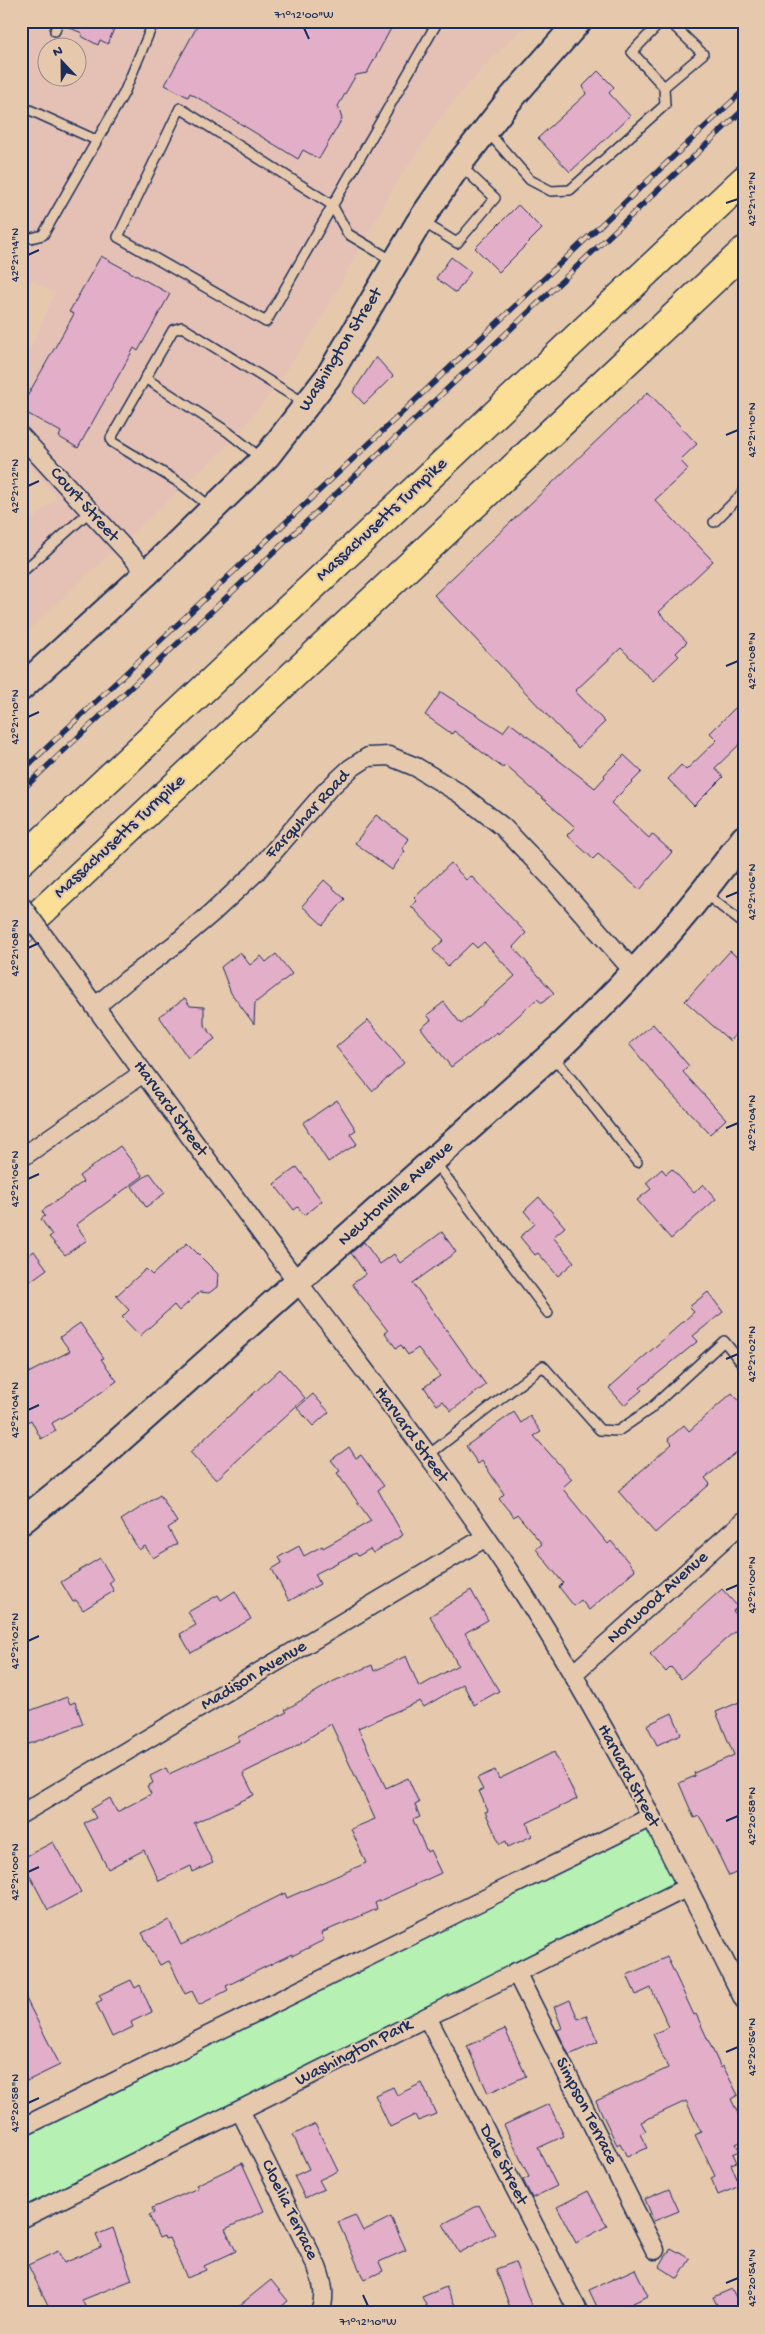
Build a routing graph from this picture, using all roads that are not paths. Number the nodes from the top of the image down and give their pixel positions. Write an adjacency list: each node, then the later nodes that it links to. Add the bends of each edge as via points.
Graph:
1 (58, 21): 7 (lane)
2 (154, 21): 11 (lane, via 124,93)
3 (438, 21): 14 (lane)
4 (579, 21): 10 (main road, Washington Street)
5 (662, 21): 8 (lane, via 632,52)
6 (669, 21): 8 (lane, via 703,54)
7 (55, 31)
8 (664, 87): 10 (lane, via 665,105 570,190 551,191 530,180)
9 (21, 106): 11 (lane)
10 (486, 129): 12 (main road, Washington Street)
11 (96, 140): 16 (lane, via 43,235)
12 (459, 164): 15 (main road, Washington Street); 15 (lane, via 495,198 457,244)
13 (744, 180): 31 (highway, Massachusetts Turnpike)
14 (332, 204): 14 (lane, via 266,322 118,237 180,108); 18 (lane, via 348,234)
15 (420, 220): 18 (main road, Washington Street)
16 (21, 237)
17 (744, 251): 35 (highway, Massachusetts Turnpike)
18 (395, 262): 20 (main road, Washington Street, via 328,377)
19 (145, 378): 20 (lane, via 173,330 182,327); 22 (lane, via 228,432); 24 (lane, via 111,438 112,442 180,483)
20 (307, 405): 22 (main road, Washington Street)
21 (21, 436): 25 (street, Court Street)
22 (263, 460): 24 (main road, Washington Street)
23 (744, 492): 26 (lane)
24 (212, 509): 28 (main road, Washington Street)
25 (90, 511): 27 (lane); 28 (street, Court Street)
26 (714, 522)
27 (21, 573)
28 (147, 574): 29 (main road, Washington Street)
29 (21, 688)
30 (744, 838): 32 (main road, Newtonville Avenue)
31 (21, 860)
32 (704, 892): 34 (lane); 36 (main road, Newtonville Avenue)
33 (21, 905): 37 (street, Harvard Street, bridge)
34 (744, 924)
35 (21, 930)
36 (635, 973): 37 (street, Farquhar Road, via 503,828 460,793 390,756 368,757 327,790 255,873 212,913); 38 (main road, Newtonville Avenue)
37 (95, 1007): 39 (street, Harvard Street)
38 (552, 1054): 41 (main road, Newtonville Avenue); 42 (lane)
39 (144, 1073): 40 (street); 43 (street, Harvard Street)
40 (21, 1158)
41 (434, 1160): 43 (main road, Newtonville Avenue); 44 (lane)
42 (637, 1162)
43 (298, 1282): 46 (street, Harvard Street); 48 (main road, Newtonville Avenue, via 93,1464)
44 (548, 1313)
45 (744, 1366): 46 (lane, via 724,1341 650,1409 618,1431 600,1430 542,1366)
46 (427, 1456): 49 (street, Harvard Street)
47 (744, 1521): 50 (street, Norwood Avenue)
48 (21, 1522)
49 (486, 1537): 50 (street, Harvard Street); 51 (street, Madison Avenue)
50 (573, 1674): 52 (street, Harvard Street)
51 (21, 1814)
52 (651, 1817): 53 (street, Harvard Street); 58 (street)
53 (688, 1887): 54 (street, Washington Park); 55 (street, Harvard Street)
54 (516, 1972): 56 (street, Washington Park); 60 (street, Simpson Terrace)
55 (744, 2000)
56 (427, 2017): 57 (street, Washington Park); 62 (street, Dale Street)
57 (240, 2110): 59 (street, Washington Park); 61 (street, Cloelia Terrace, via 317,2267 324,2296)
58 (21, 2128)
59 (21, 2219)
60 (655, 2250)
61 (320, 2313)
62 (579, 2313)

